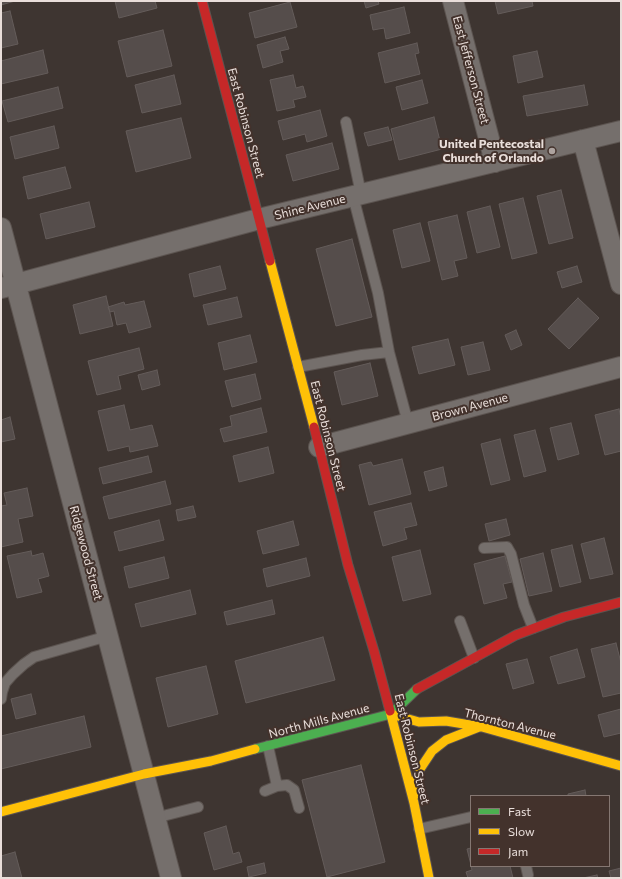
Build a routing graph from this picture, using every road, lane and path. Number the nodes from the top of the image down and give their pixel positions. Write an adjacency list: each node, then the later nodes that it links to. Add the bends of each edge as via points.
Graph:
1 (202, 1): 8 (main road, East Robinson Street)
2 (453, 1): 6 (street, East Jefferson Street)
3 (346, 122): 7 (lane)
4 (621, 131): 5 (street, Shine Avenue)
5 (583, 140): 6 (street, Shine Avenue); 10 (street)
6 (494, 162): 7 (street, Shine Avenue)
7 (357, 195): 8 (street, Shine Avenue); 12 (lane)
8 (259, 219): 11 (street, Shine Avenue); 13 (main road, East Robinson Street)
9 (1, 228): 11 (street, Ridgewood Street)
10 (621, 284)
11 (8, 286): 21 (street, Ridgewood Street)
12 (389, 352): 13 (lane); 15 (lane)
13 (298, 367): 16 (main road, East Robinson Street)
14 (621, 367): 15 (street, Brown Avenue)
15 (408, 423): 16 (street, Brown Avenue)
16 (319, 447): 24 (main road, East Robinson Street, via 348,565)
17 (484, 548): 20 (lane, via 507,548 511,554 524,605)
18 (621, 602): 20 (main road, North Mills Avenue)
19 (460, 621): 22 (lane)
20 (533, 628): 22 (main road, North Mills Avenue)
21 (108, 636): 23 (lane, via 34,657 12,674 5,683); 28 (street, Ridgewood Street)
22 (474, 658): 24 (main road, North Mills Avenue, via 416,690)
23 (1, 699)
24 (391, 714): 25 (main road, Thornton Avenue, via 419,722 446,721); 26 (main road, North Mills Avenue); 31 (main road, East Robinson Street)
25 (482, 727): 27 (main road, Thornton Avenue); 31 (main road, via 446,740 432,751 415,782)
26 (268, 746): 28 (main road, North Mills Avenue, via 211,761); 29 (lane)
27 (621, 766)
28 (144, 774): 34 (main road, North Mills Avenue); 36 (street, Ridgewood Street)
29 (277, 786): 30 (lane); 33 (lane, via 287,785 294,790)
30 (265, 791)
31 (414, 803): 37 (main road, East Robinson Street)
32 (198, 807): 36 (lane)
33 (299, 808)
34 (1, 812)
35 (470, 817): 37 (lane)
36 (155, 818): 39 (street, Ridgewood Street)
37 (419, 829): 38 (main road, East Robinson Street)
38 (429, 876): 40 (lane)
39 (171, 878)
40 (417, 878)

